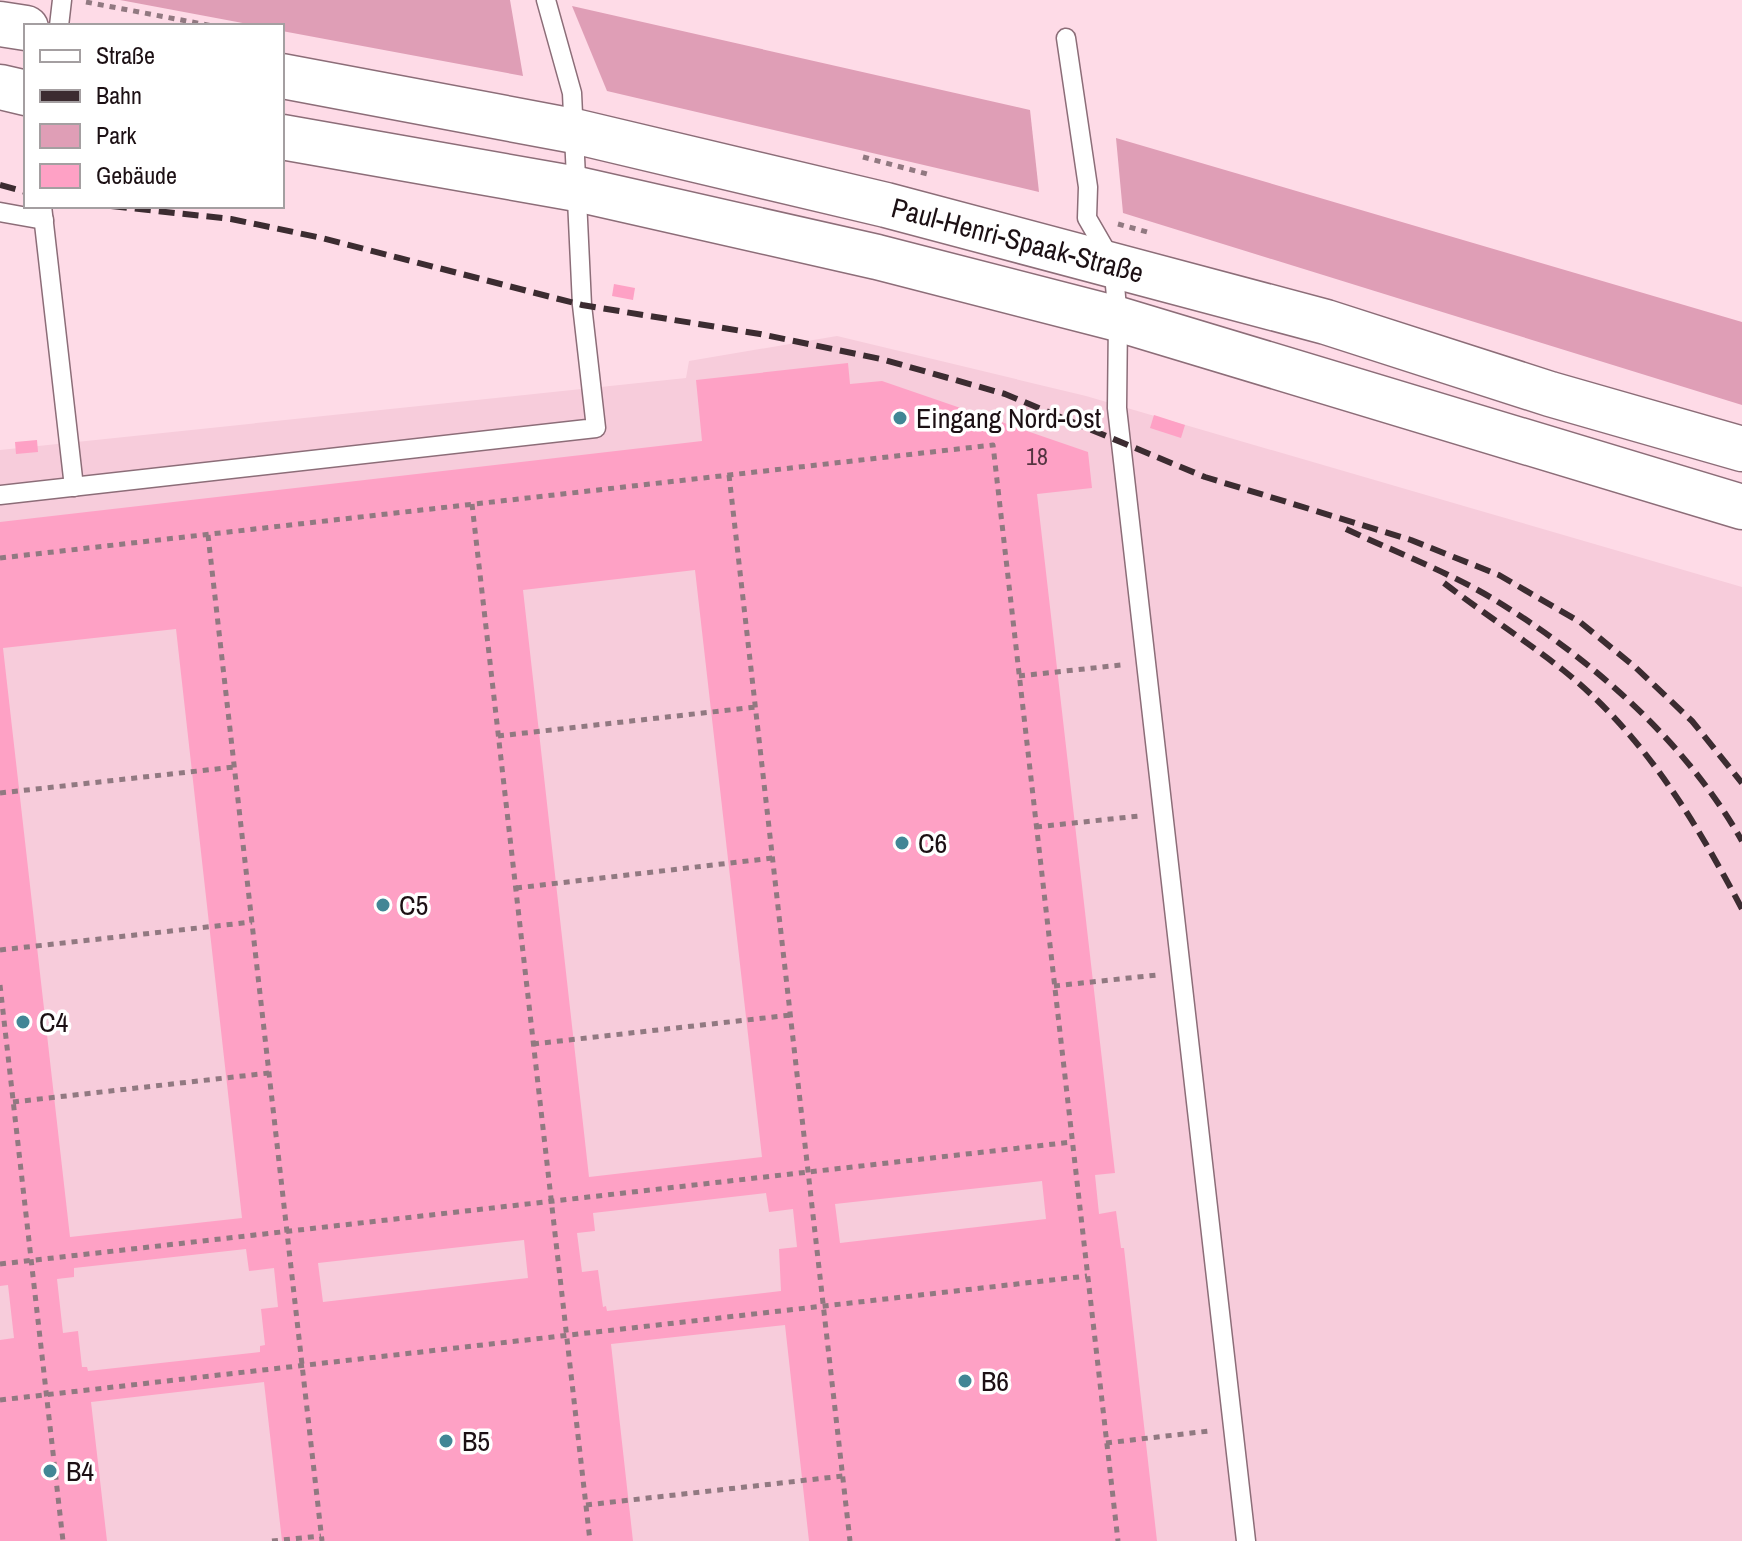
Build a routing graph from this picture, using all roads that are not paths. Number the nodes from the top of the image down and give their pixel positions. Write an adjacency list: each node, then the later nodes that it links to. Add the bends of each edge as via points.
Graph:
1 (62, 0): 4 (lane)
2 (546, 0): 10 (lane, via 572,93)
3 (0, 24): 5 (main road)
4 (59, 24)
5 (24, 28)
6 (1066, 38): 15 (lane, via 1088,187 1087,218)
7 (284, 76): 10 (main road, Paul-Henri-Spaak-Straße)
8 (0, 87): 9 (main road)
9 (24, 93)
10 (574, 131): 12 (lane); 15 (main road, Paul-Henri-Spaak-Straße)
11 (284, 137): 12 (main road, Paul-Henri-Spaak-Straße)
12 (577, 189): 16 (main road, Paul-Henri-Spaak-Straße); 18 (lane, via 582,305 596,428)
13 (0, 212): 14 (lane)
14 (43, 213): 18 (lane)
15 (1113, 263): 16 (lane); 17 (main road, Paul-Henri-Spaak-Straße)
16 (1118, 319): 20 (main road, Paul-Henri-Spaak-Straße); 21 (lane, via 1117,408)
17 (1742, 449)
18 (74, 487): 19 (lane)
19 (0, 495)
20 (1742, 507)
21 (1246, 1541)

